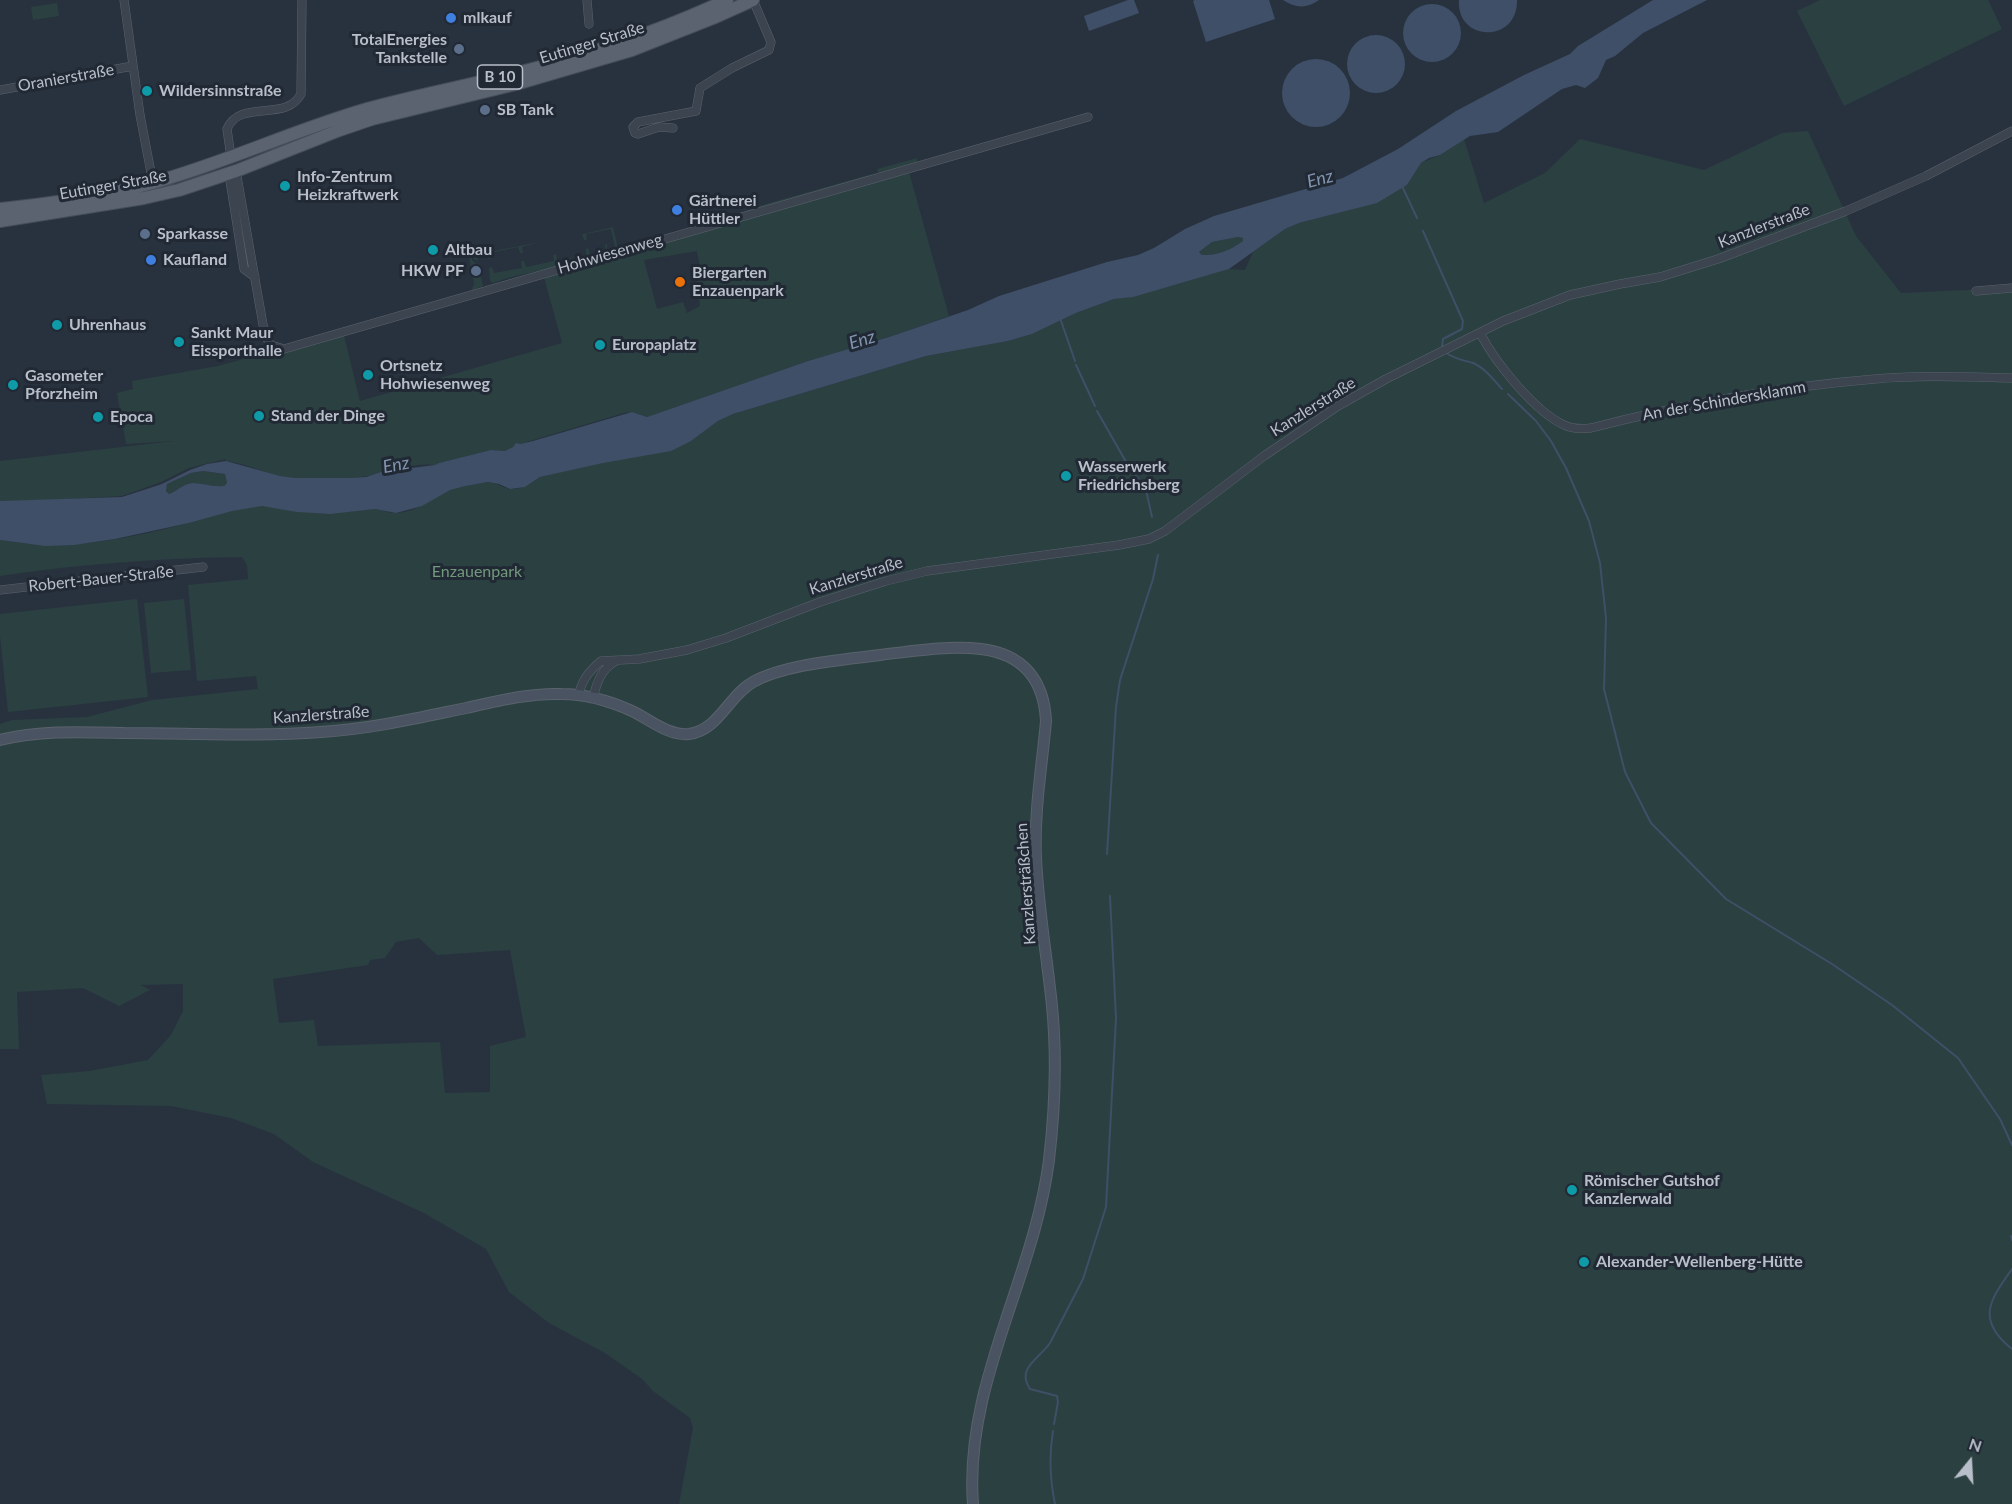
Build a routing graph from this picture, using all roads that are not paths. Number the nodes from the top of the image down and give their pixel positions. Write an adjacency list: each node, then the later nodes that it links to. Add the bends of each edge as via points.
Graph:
1 (124, 0): 7 (street)
2 (302, 0): 13 (street, via 301,94 289,107 235,118 227,132)
3 (587, 0): 6 (street)
4 (728, 0): 9 (main road, Eutinger Straße / B 10, via 600,50)
5 (753, 0): 9 (main road, Eutinger Straße / B 10, via 612,56 516,84); 11 (street, via 771,42 769,50 700,88 696,111 639,122 633,128 638,134)
6 (589, 24)
7 (133, 66): 8 (street, Oranierstraße); 15 (street)
8 (0, 90)
9 (399, 106): 13 (main road, Eutinger Straße / B 10, via 310,128); 14 (main road, Eutinger Straße / B 10)
10 (1088, 117): 14 (street, Hohwiesenweg, via 284,349 271,345 265,336)
11 (673, 128)
12 (2012, 131): 20 (street, Kanzlerstraße, via 1926,176 1719,259 1660,277 1570,295)
13 (228, 159): 14 (main road); 15 (main road, Eutinger Straße / B 10)
14 (232, 173): 17 (main road, Eutinger Straße / B 10, via 160,195)
15 (153, 183): 16 (main road, Eutinger Straße / B 10)
16 (0, 209)
17 (0, 221)
18 (2012, 288): 19 (street)
19 (1976, 291)
20 (1480, 333): 21 (street, An der Schindersklamm, via 1491,354 1528,396 1563,424 1581,429 1680,406 1806,386 1915,377); 24 (street, Kanzlerstraße, via 1338,406 1264,456 1175,525 1149,539 927,571 820,602 687,650)
21 (2012, 378)
22 (203, 567): 23 (street, Robert-Bauer-Straße)
23 (0, 590)
24 (623, 660): 25 (street, Kanzlerstraße, via 601,662 584,680); 26 (street, via 606,668)
25 (579, 695): 26 (main road, Kanzlersträßchen); 27 (main road, Kanzlerstraße, via 521,697 371,727 320,732 66,732)
26 (593, 698): 28 (main road, Kanzlersträßchen, via 632,711 674,732 688,734 710,725 754,681 791,669 851,659 979,648 1014,658 1037,682 1046,721 1036,812 1036,857 1052,1007 1053,1125 1045,1187 1033,1237 981,1400 973,1453)
27 (0, 740)
28 (973, 1504)

